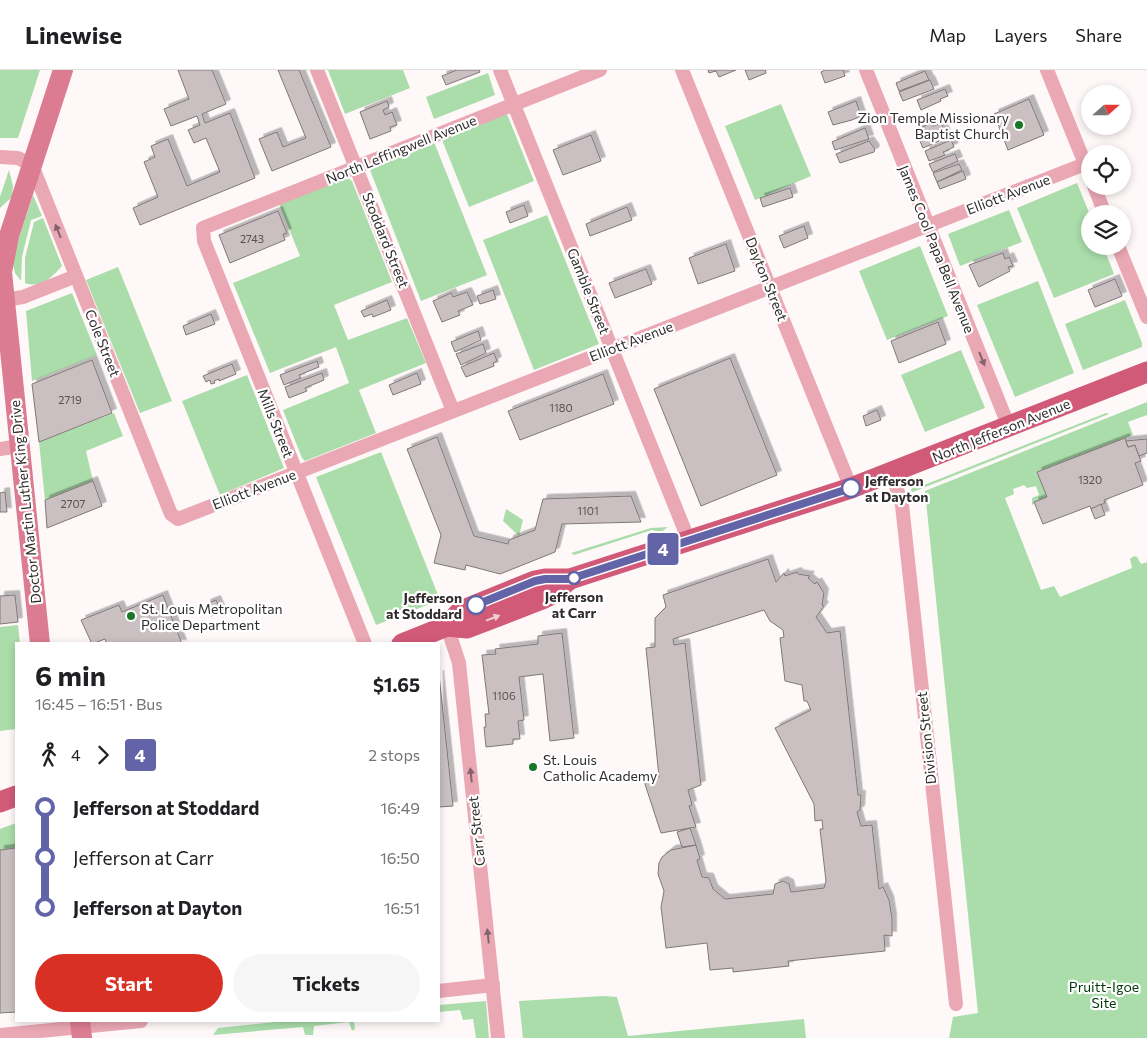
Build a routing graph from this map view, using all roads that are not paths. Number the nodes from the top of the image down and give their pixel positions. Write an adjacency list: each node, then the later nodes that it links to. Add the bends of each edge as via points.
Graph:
1 (62, 70): 11 (main road, Doctor Martin Luther King Drive)
2 (317, 70): 12 (street, Stoddard Street)
3 (500, 70): 8 (street, Gamble Street)
4 (600, 70): 8 (street, North Leffingwell Avenue)
5 (682, 70): 18 (street, Dayton Street)
6 (866, 70): 14 (street, James Cool Papa Bell Avenue)
7 (1047, 70): 9 (street)
8 (514, 104): 12 (street, North Leffingwell Avenue); 21 (street, Gamble Street)
9 (1081, 153)
10 (0, 157): 11 (street, via 18,158)
11 (32, 165): 17 (street, Cole Street, one-way to 11); 19 (main road, Doctor Martin Luther King Drive, via 2,261)
12 (356, 167): 15 (street, North Leffingwell Avenue); 23 (street, Stoddard Street)
13 (1081, 172): 14 (street, Elliott Avenue)
14 (928, 225): 18 (street, Elliott Avenue); 24 (street, James Cool Papa Bell Avenue, one-way to 24)
15 (203, 228): 26 (street, Mills Street, via 204,241)
16 (1122, 255): 20 (street)
17 (76, 276): 19 (street, via 23,297); 29 (street, Cole Street, via 171,514)
18 (770, 287): 21 (street, Elliott Avenue); 28 (street, Dayton Street)
19 (3, 300): 25 (main road, Doctor Martin Luther King Drive)
20 (1147, 317)
21 (612, 349): 23 (street, Elliott Avenue); 30 (street, Gamble Street)
22 (1147, 372): 24 (main road, North Jefferson Avenue)
23 (453, 411): 26 (street, Elliott Avenue)
24 (1009, 427): 27 (main road, North Jefferson Avenue)
25 (10, 447): 32 (main road, Doctor Martin Luther King Drive)
26 (296, 473): 29 (street, Elliott Avenue); 33 (street, Mills Street)
27 (892, 474): 28 (main road, North Jefferson Avenue); 39 (street, Division Street, via 902,505)
28 (851, 488): 30 (main road, North Jefferson Avenue)
29 (178, 519)
30 (689, 540): 31 (main road, North Jefferson Avenue, via 570,579 542,599 467,628)
31 (447, 626): 34 (main road, North Jefferson Avenue); 37 (street, Carr Street, one-way to 31, via 459,663)
32 (40, 642)
33 (364, 642)
34 (407, 642)
35 (15, 796): 36 (main road)
36 (0, 802)
37 (493, 985): 38 (street); 43 (street, Carr Street)
38 (440, 990)
39 (956, 1004)
40 (134, 1022): 41 (street)
41 (81, 1029): 42 (street)
42 (0, 1035)
43 (498, 1038)

